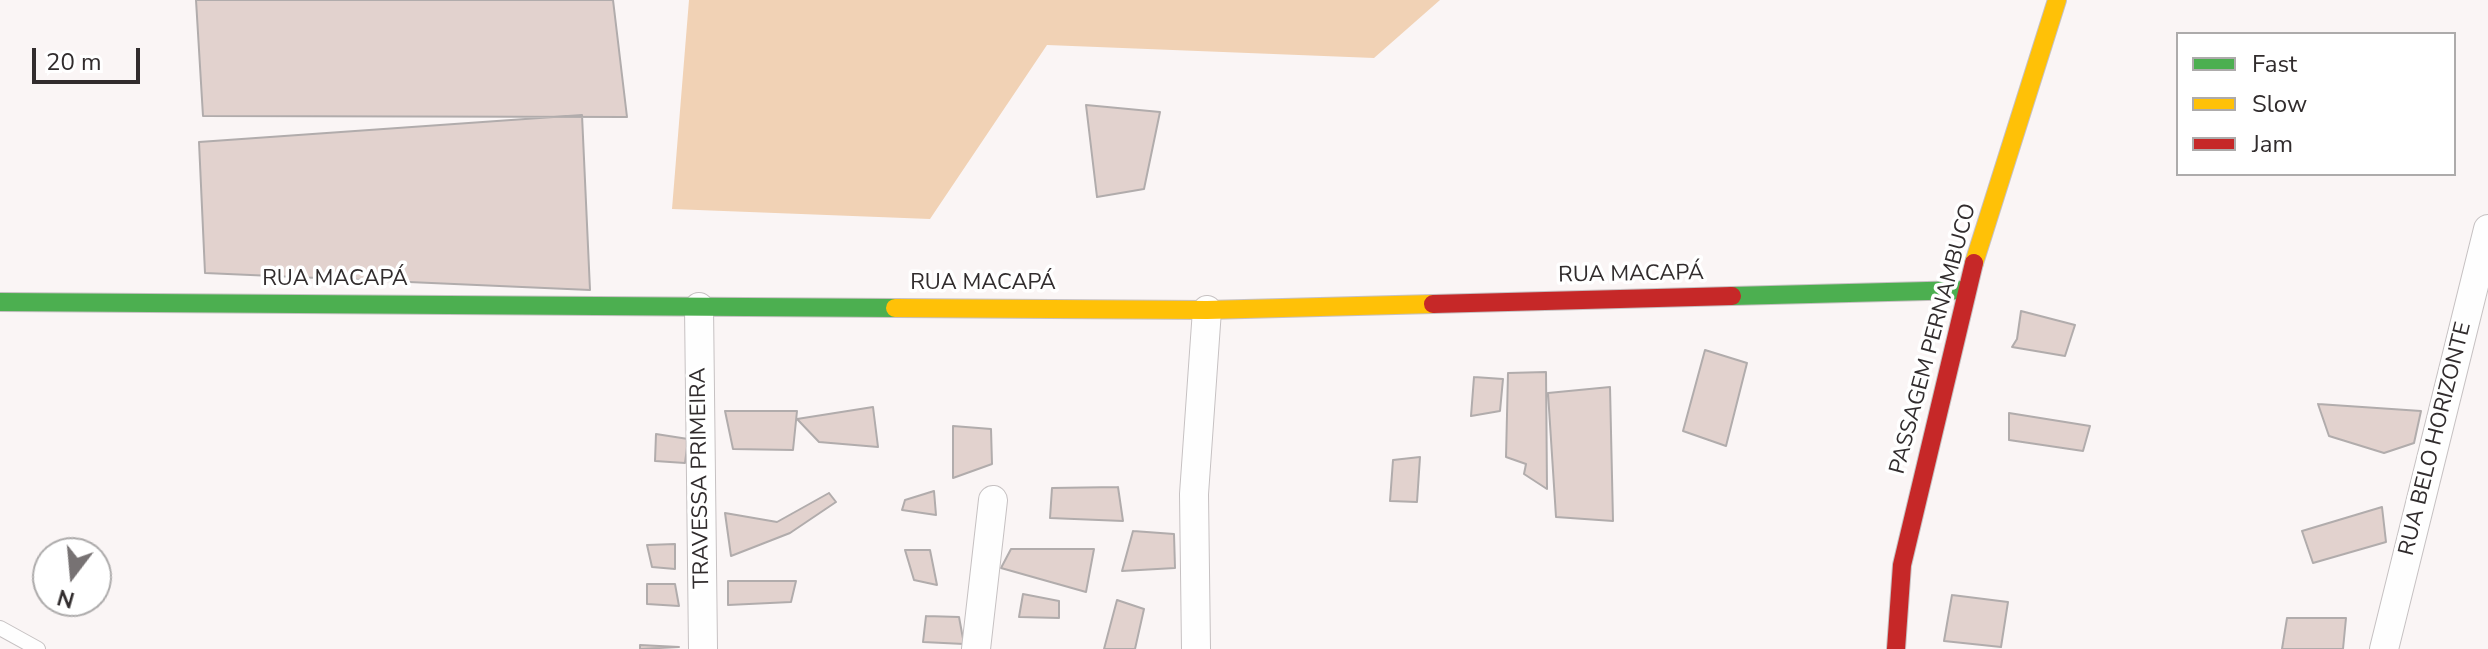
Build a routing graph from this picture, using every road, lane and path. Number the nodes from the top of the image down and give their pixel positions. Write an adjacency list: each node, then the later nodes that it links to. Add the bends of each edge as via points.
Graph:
1 (2057, 0): 3 (street, PASSAGEM PERNAMBUCO)
2 (2488, 229): 14 (street, RUA BELO HORIZONTE)
3 (1966, 290): 6 (street, RUA MACAPÁ); 13 (street, PASSAGEM PERNAMBUCO, via 1902,565)
4 (0, 302): 5 (street, RUA MACAPÁ)
5 (699, 307): 6 (street, RUA MACAPÁ); 10 (street, TRAVESSA PRIMEIRA)
6 (1207, 310): 12 (street, via 1194,494)
7 (993, 500): 11 (street)
8 (0, 628): 9 (lane)
9 (38, 649)
10 (703, 649)
11 (976, 649)
12 (1196, 649)
13 (1896, 649)
14 (2384, 649)

